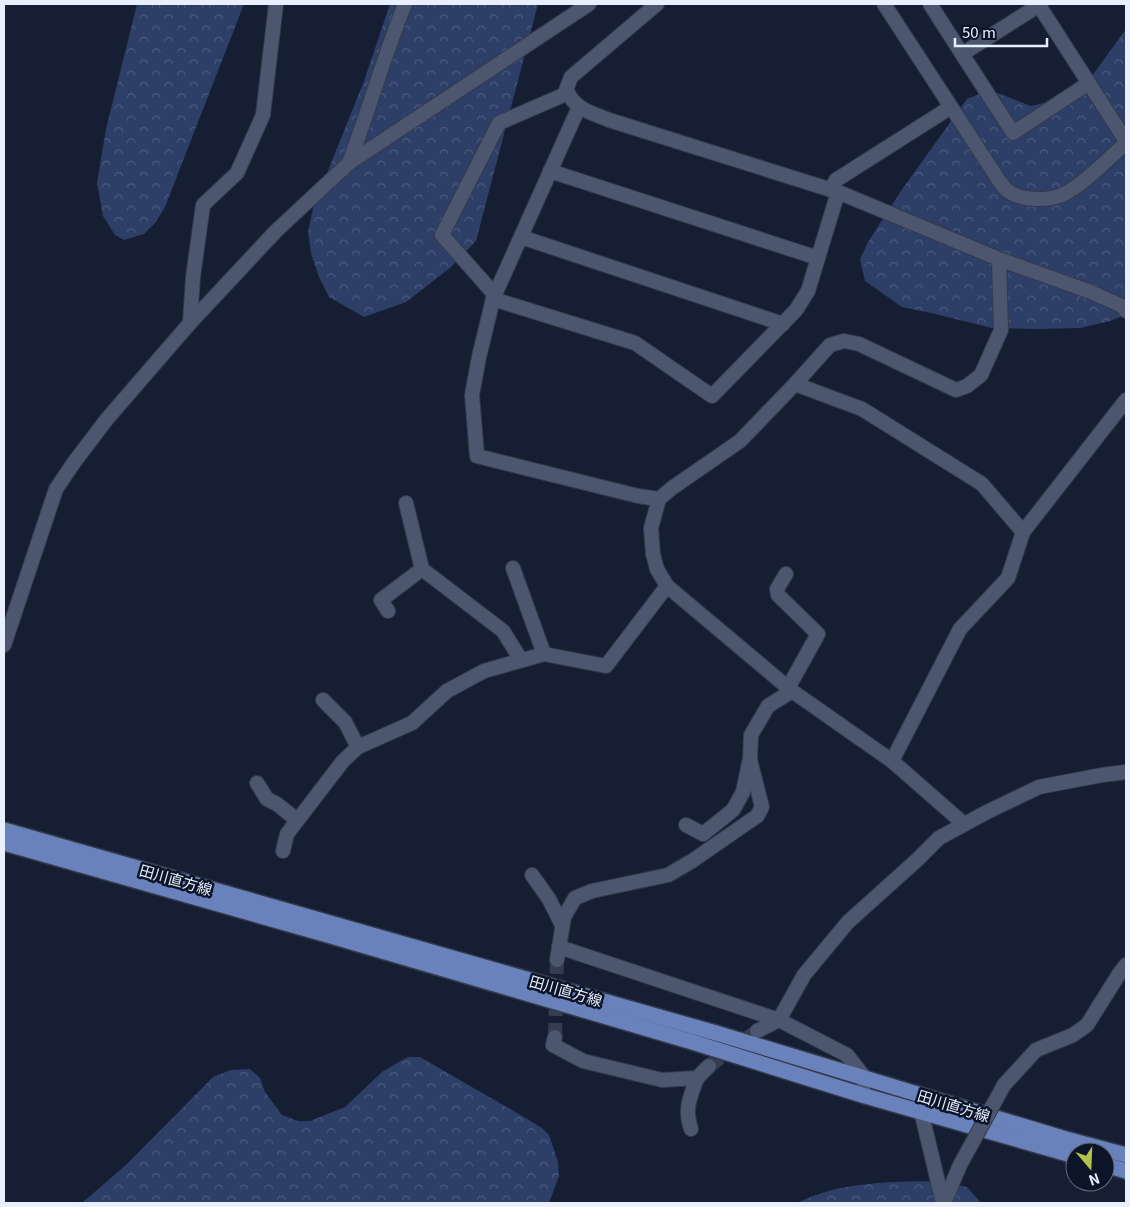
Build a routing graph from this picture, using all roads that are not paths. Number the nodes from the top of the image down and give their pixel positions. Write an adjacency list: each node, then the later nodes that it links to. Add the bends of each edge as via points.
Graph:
1 (276, 4): 22 (street, via 263,115 237,172 203,205)
2 (405, 4): 14 (street)
3 (589, 4): 14 (street)
4 (657, 4): 10 (street, via 571,77 566,90)
5 (884, 4): 12 (street)
6 (930, 4): 8 (street)
7 (1039, 4): 8 (street); 9 (street)
8 (962, 54): 9 (street, via 1013,133)
9 (1089, 83): 13 (street)
10 (568, 93): 11 (street); 20 (street, via 499,122 442,235)
11 (579, 107): 15 (street); 16 (street, via 609,120)
12 (951, 108): 13 (street, via 998,179 1008,190 1029,199 1062,195); 16 (street, via 836,180)
13 (1126, 142)
14 (349, 163): 22 (street, via 276,231)
15 (550, 171): 17 (street); 18 (street)
16 (834, 191): 18 (street); 19 (street)
17 (521, 237): 20 (street); 23 (street)
18 (818, 258): 23 (street, via 808,291)
19 (999, 259): 21 (street, via 1091,292); 24 (street, via 1001,330 981,375 967,386 956,390 859,344 844,341 830,344)
20 (494, 297): 23 (street, via 635,343 712,396); 26 (street, via 472,394 478,456)
21 (1126, 310)
22 (190, 323): 34 (street, via 107,420 56,490)
23 (783, 324)
24 (795, 384): 26 (street, via 740,441); 28 (street, via 862,409 982,484)
25 (1126, 400): 28 (street)
26 (659, 499): 32 (street, via 651,528 653,554)
27 (406, 503): 30 (street)
28 (1022, 532): 41 (street, via 1008,578 960,629)
29 (512, 568): 35 (street)
30 (422, 569): 33 (street, via 381,600); 36 (street, via 503,631)
31 (786, 574): 37 (street, via 777,590 778,595 818,634)
32 (667, 586): 35 (street, via 606,666); 37 (street)
33 (388, 611)
34 (4, 645)
35 (544, 654): 36 (street)
36 (521, 660): 39 (street, via 484,670 448,692 412,723)
37 (790, 689): 40 (street, via 768,706 751,735); 41 (street)
38 (323, 700): 39 (street, via 345,722)
39 (358, 747): 44 (street, via 343,761)
40 (750, 760): 46 (street, via 743,792 733,810 702,834); 51 (street, via 762,807 757,816 668,875 592,891 575,898)
41 (892, 761): 45 (street)
42 (1126, 772): 45 (street, via 1039,787)
43 (257, 783): 44 (street, via 267,799)
44 (297, 820): 49 (street, via 287,834)
45 (964, 824): 53 (street, via 939,838 848,922 804,975)
46 (686, 825)
47 (4, 830): 58 (main road, 田川直方線)
48 (4, 843): 59 (main road, 田川直方線, via 689,1041)
49 (283, 851)
50 (532, 875): 51 (street)
51 (562, 925): 53 (street, via 558,953)
52 (1126, 966): 64 (street, bridge, via 1087,1024 1073,1035 1036,1050 1004,1085)
53 (779, 1020): 54 (street); 58 (street, via 847,1055)
54 (756, 1031)
55 (555, 1037): 57 (street, via 553,1045 583,1061 662,1080)
56 (709, 1066): 57 (street)
57 (697, 1078): 61 (street, via 687,1107)
58 (865, 1078): 59 (street); 63 (main road, 田川直方線)
59 (862, 1095): 60 (main road, 田川直方線)
60 (921, 1111): 62 (main road, 田川直方線); 64 (street)
61 (691, 1129)
62 (1065, 1153)
63 (1126, 1155)
64 (943, 1203)

